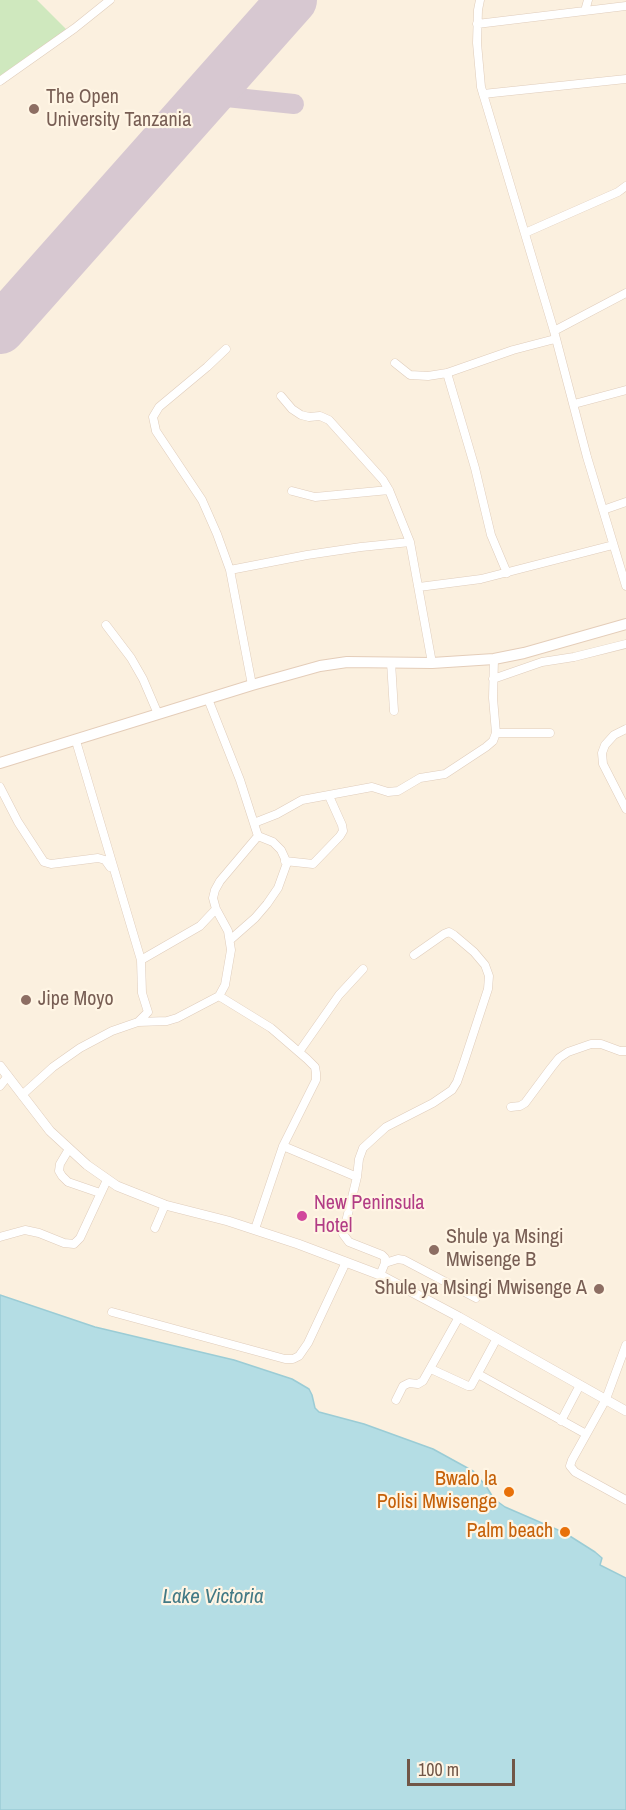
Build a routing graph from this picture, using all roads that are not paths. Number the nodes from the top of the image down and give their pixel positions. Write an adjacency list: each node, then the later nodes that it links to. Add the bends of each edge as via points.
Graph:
1 (110, 0): 8 (street)
2 (480, 0): 6 (street)
3 (588, 0): 5 (street)
4 (626, 6): 5 (street)
5 (585, 11): 6 (street)
6 (477, 24): 9 (street)
7 (626, 80): 9 (street)
8 (0, 81)
9 (483, 94): 11 (street)
10 (626, 186): 11 (street)
11 (525, 233): 13 (street)
12 (626, 293): 13 (street)
13 (554, 335): 16 (street); 19 (street)
14 (226, 349): 26 (street, via 159,407 153,417 156,431 202,500)
15 (394, 363): 16 (street, via 410,375)
16 (447, 373): 27 (street, via 491,534)
17 (626, 390): 19 (street)
18 (281, 396): 20 (street, via 301,415 329,420)
19 (574, 404): 23 (street)
20 (389, 490): 21 (street, via 315,497); 24 (street)
21 (292, 492)
22 (626, 502): 23 (street)
23 (603, 510): 25 (street)
24 (410, 542): 26 (street); 29 (street)
25 (613, 545): 27 (street); 28 (street)
26 (230, 570): 37 (street)
27 (507, 573): 29 (street)
28 (626, 586)
29 (419, 587): 35 (street)
30 (626, 624): 33 (main road)
31 (106, 625): 40 (street, via 131,658)
32 (626, 644): 36 (street, via 542,662)
33 (494, 659): 35 (main road); 36 (street)
34 (391, 662): 35 (main road); 37 (main road, via 347,662); 39 (street)
35 (432, 663)
36 (494, 679): 42 (street)
37 (252, 685): 38 (main road)
38 (208, 699): 40 (main road); 49 (street)
39 (394, 711)
40 (158, 714): 44 (main road)
41 (626, 729): 48 (street, via 614,735 602,753 603,764)
42 (496, 733): 43 (street); 47 (street, via 486,747 446,774 420,777 398,791 372,787)
43 (550, 733)
44 (76, 741): 45 (main road); 52 (street)
45 (0, 763)
46 (0, 788): 52 (street, via 44,862 102,858)
47 (329, 796): 49 (street, via 302,800); 51 (street, via 342,825 340,836 313,864)
48 (626, 809)
49 (254, 823): 50 (street)
50 (258, 836): 51 (street, via 273,842); 53 (street, via 220,881 213,898)
51 (285, 861): 54 (street, via 278,888 267,904)
52 (114, 873): 56 (street)
53 (216, 909): 54 (street); 56 (street, via 200,926)
54 (230, 940): 58 (street, via 230,960)
55 (414, 955): 69 (street, via 449,932 485,965 488,989 452,1090 370,1140 359,1159)
56 (141, 960): 59 (street, via 142,993 148,1012)
57 (363, 969): 61 (street, via 339,995)
58 (219, 996): 59 (street, via 177,1018); 61 (street, via 271,1028)
59 (138, 1022): 65 (street, via 80,1048)
60 (626, 1051): 66 (street, via 591,1044 568,1052 559,1058 525,1103)
61 (299, 1052): 67 (street, via 315,1067 316,1080)
62 (0, 1066): 63 (street)
63 (8, 1076): 64 (street); 65 (street)
64 (0, 1086)
65 (22, 1095): 68 (street)
66 (511, 1107)
67 (283, 1146): 69 (street); 74 (street)
68 (69, 1149): 70 (street); 71 (street, via 60,1164 62,1176 68,1182)
69 (357, 1177): 77 (street, via 343,1234 350,1242 382,1255)
70 (106, 1180): 71 (street); 72 (street)
71 (100, 1193): 75 (street, via 74,1244 25,1230)
72 (165, 1205): 73 (street); 74 (street)
73 (155, 1228)
74 (255, 1229): 76 (street)
75 (0, 1237)
76 (346, 1262): 78 (street); 80 (street, via 308,1343 293,1359)
77 (386, 1263): 78 (street); 79 (street, via 404,1260)
78 (380, 1275): 81 (street)
79 (476, 1298)
80 (112, 1311)
81 (459, 1317): 82 (street); 85 (street)
82 (497, 1338): 86 (street); 87 (street)
83 (626, 1345): 84 (street)
84 (624, 1354): 88 (street)
85 (431, 1368): 86 (street, via 468,1386); 89 (street, via 421,1383 403,1386)
86 (478, 1374): 91 (street)
87 (580, 1385): 88 (street); 91 (street)
88 (606, 1399): 90 (street); 92 (street)
89 (396, 1400)
90 (626, 1411)
91 (561, 1421): 92 (street)
92 (586, 1434): 93 (street, via 571,1468)
93 (626, 1500)

